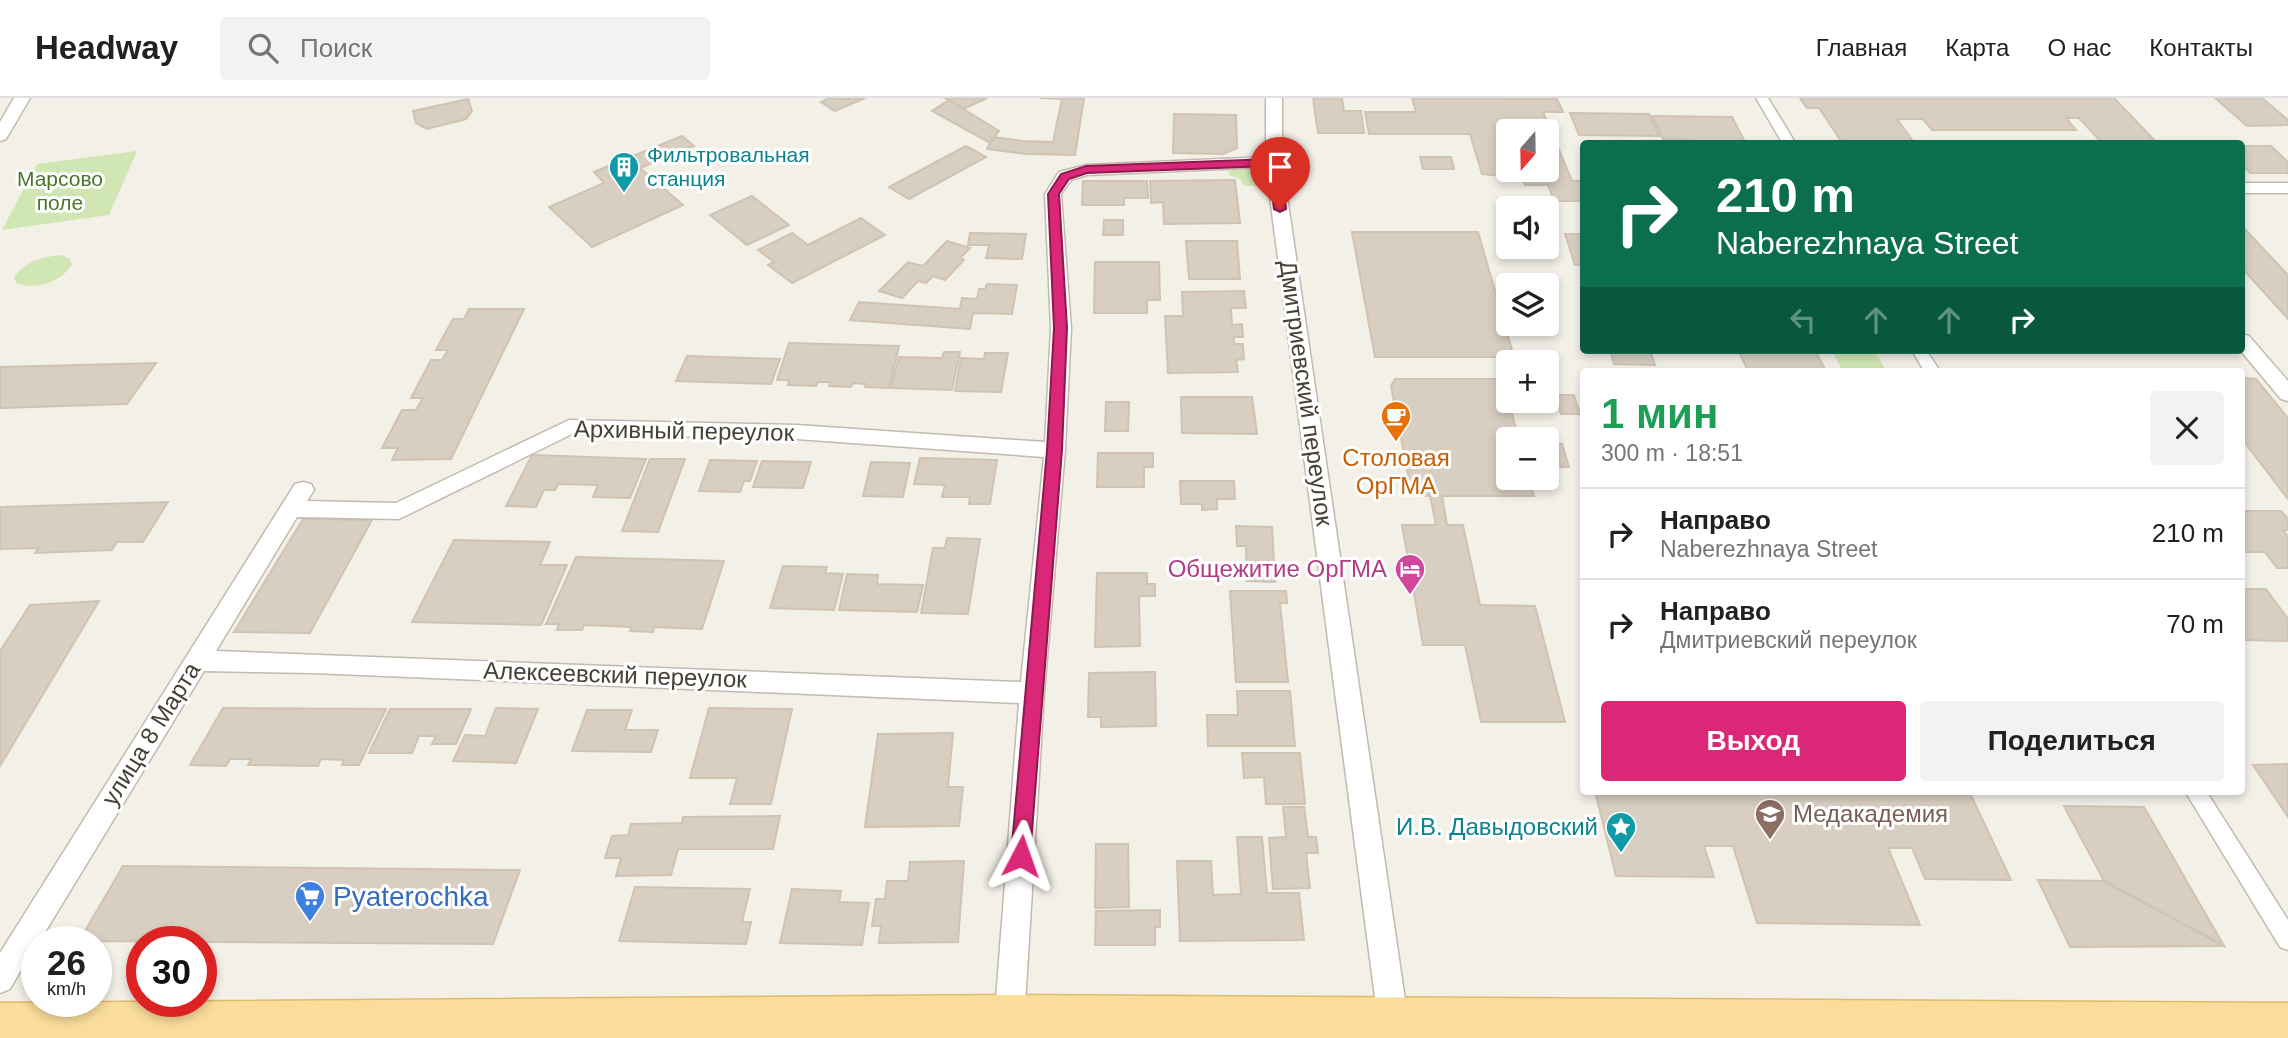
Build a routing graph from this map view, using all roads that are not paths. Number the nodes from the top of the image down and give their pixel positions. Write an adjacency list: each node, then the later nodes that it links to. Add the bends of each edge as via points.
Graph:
1 (22, 98): 4 (street)
2 (1274, 98): 6 (street, Дмитриевский переулок)
3 (1762, 98): 5 (street)
4 (0, 136)
5 (1788, 140)
6 (1274, 162): 11 (street, via 1086,170 1065,176 1054,194 1061,328); 18 (street, Дмитриевский переулок)
7 (2245, 188): 8 (street)
8 (2288, 188)
9 (2245, 344): 10 (street)
10 (2288, 394)
11 (1055, 450): 12 (street, Архивный переулок, via 797,432 569,427 399,511); 14 (street)
12 (297, 499): 13 (street, улица 8 Марта)
13 (197, 661): 14 (street, Алексеевский переулок); 17 (street, улица 8 Марта)
14 (1032, 693): 21 (street)
15 (2197, 795): 16 (street)
16 (2288, 940)
17 (0, 979)
18 (1393, 1020): 20 (main road); 21 (main road)
19 (0, 1027): 21 (main road)
20 (2288, 1027)
21 (1009, 1029)

